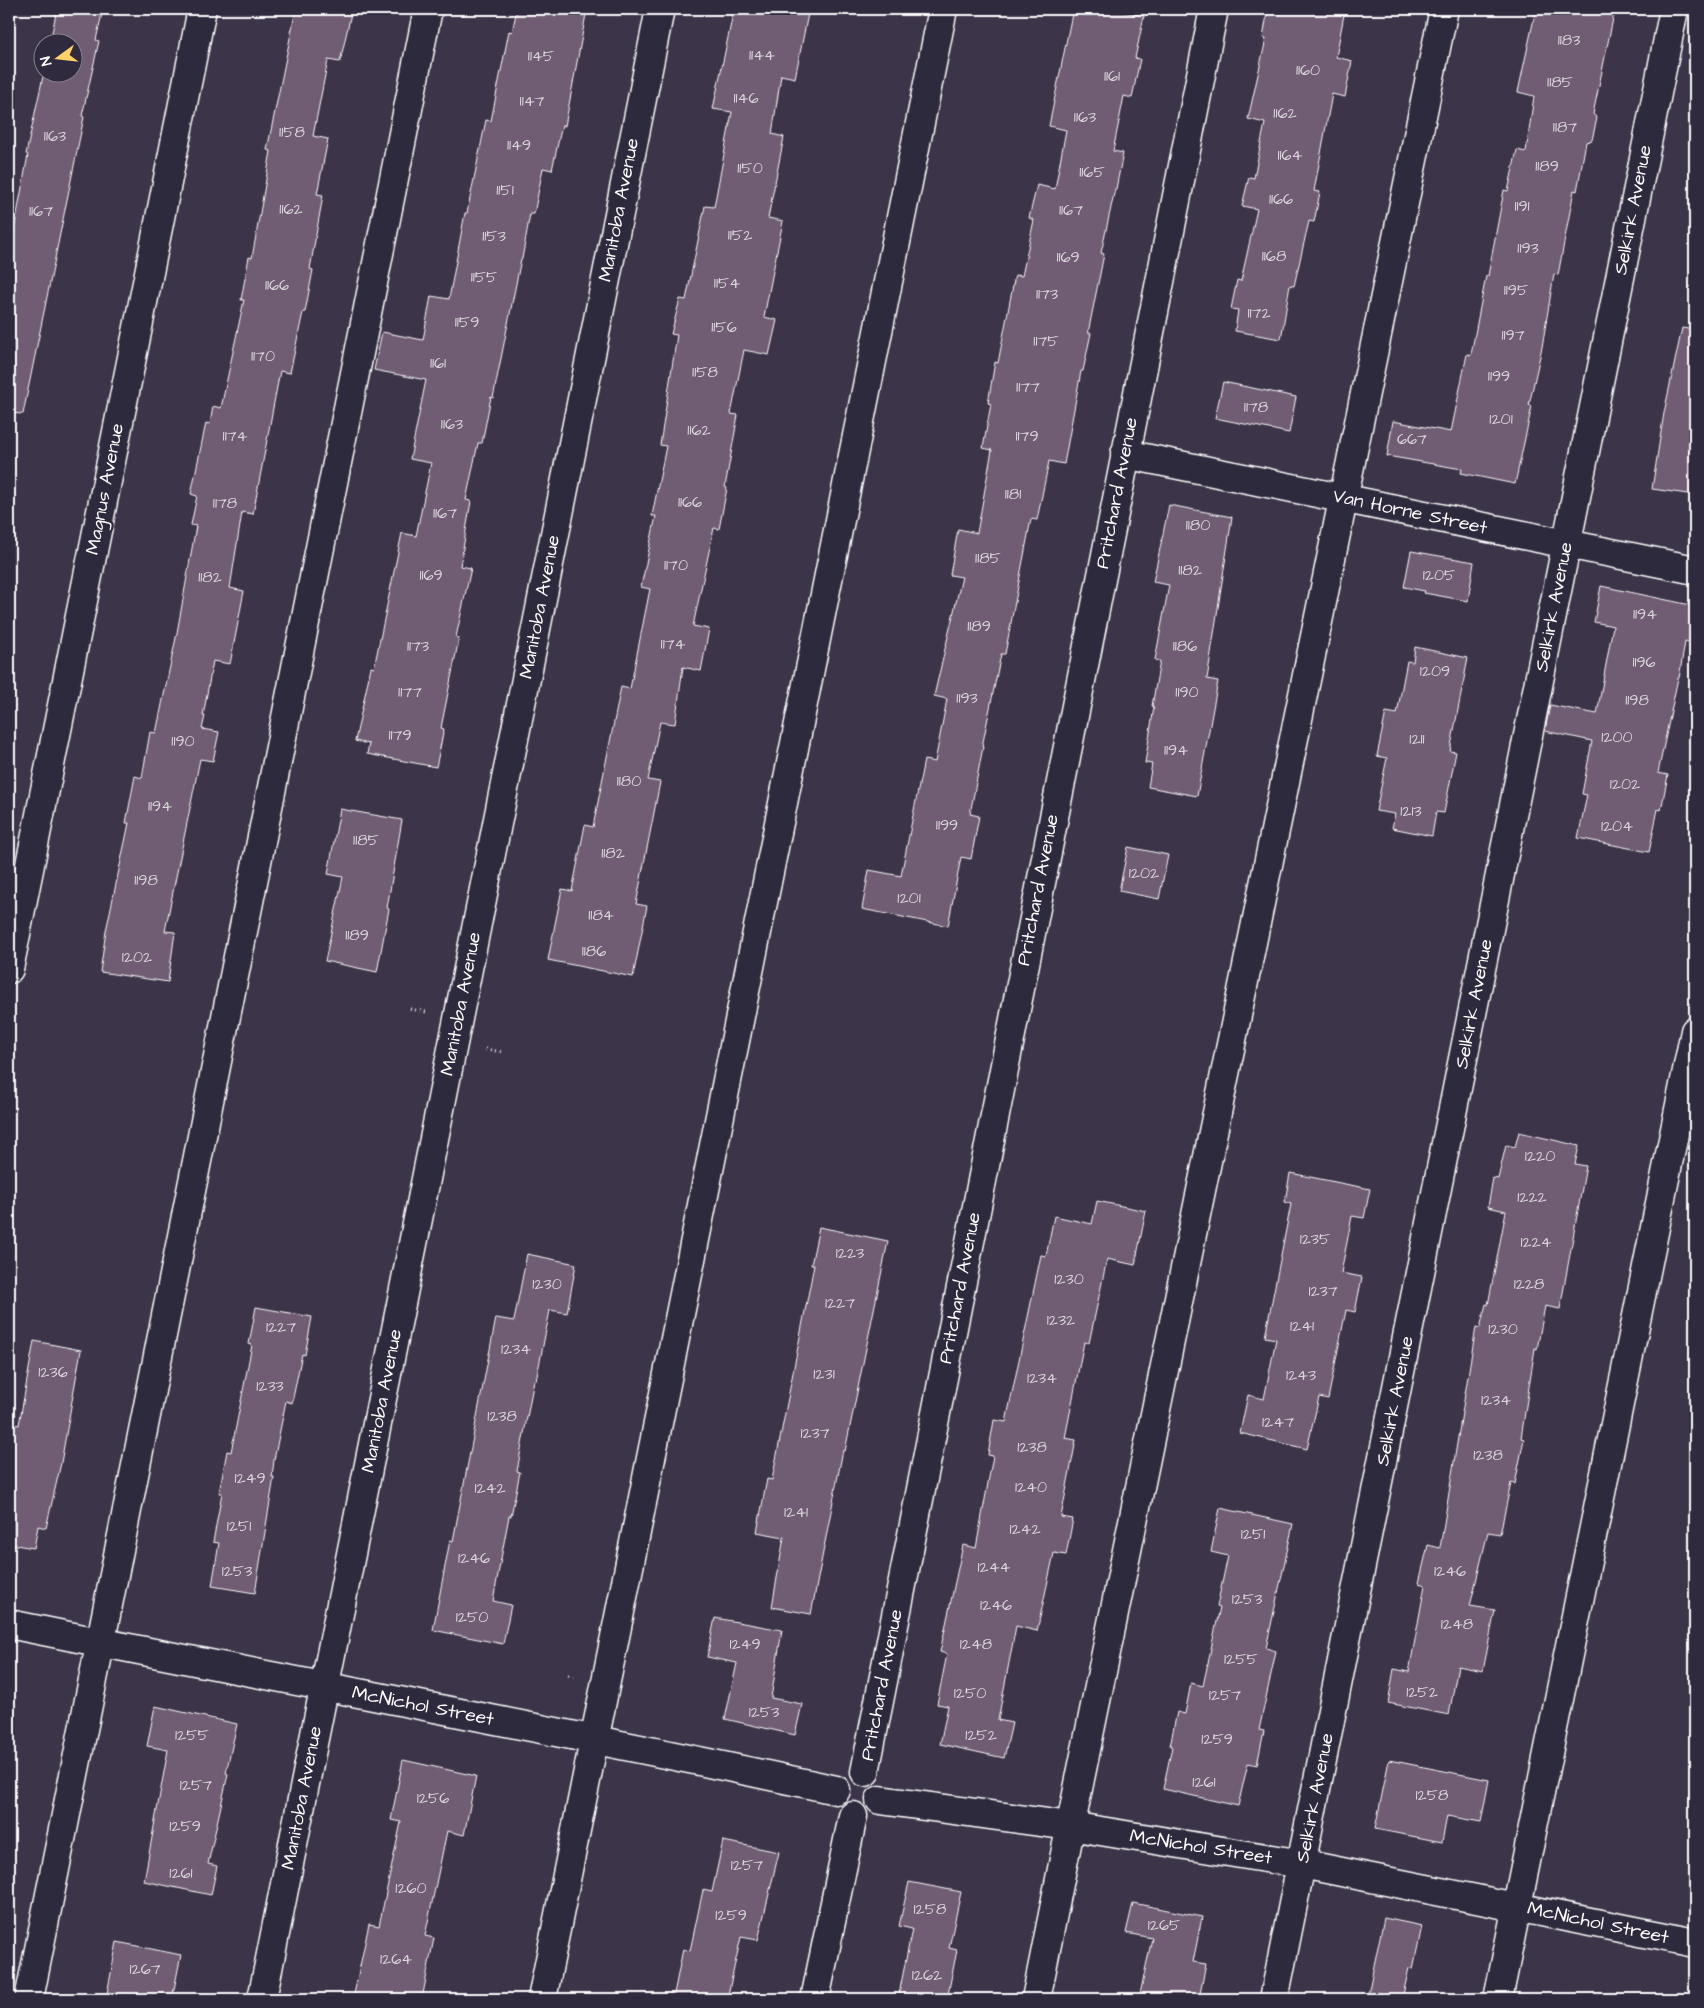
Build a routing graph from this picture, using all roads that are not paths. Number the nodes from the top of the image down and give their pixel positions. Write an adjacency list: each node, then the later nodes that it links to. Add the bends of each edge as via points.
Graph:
1 (202, 9): 12 (street, Magnus Avenue)
2 (428, 9): 15 (street)
3 (660, 9): 16 (street, Manitoba Avenue)
4 (943, 9): 17 (street)
5 (1214, 9): 8 (street, Pritchard Avenue)
6 (1444, 9): 9 (street)
7 (1674, 9): 10 (street, Selkirk Avenue)
8 (1125, 454): 9 (street, Van Horne Street); 18 (street, Pritchard Avenue)
9 (1343, 498): 10 (street, Van Horne Street); 22 (street)
10 (1567, 544): 11 (street, Van Horne Street); 23 (street, Selkirk Avenue)
11 (1695, 570)
12 (9, 969)
13 (1695, 1031): 24 (street)
14 (9, 1624): 15 (street, McNichol Street)
15 (101, 1643): 16 (street, McNichol Street); 26 (street)
16 (325, 1688): 17 (street, McNichol Street); 27 (street, Manitoba Avenue)
17 (593, 1738): 19 (street, McNichol Street); 28 (street)
18 (864, 1772): 19 (street, via 846,1776); 20 (street, via 876,1783)
19 (836, 1790): 21 (street, via 839,1807)
20 (880, 1800): 21 (street, via 869,1813); 22 (street, McNichol Street)
21 (853, 1816): 29 (street)
22 (1070, 1826): 23 (street, McNichol Street); 30 (street)
23 (1302, 1864): 24 (street, McNichol Street); 31 (street, Selkirk Avenue)
24 (1517, 1907): 25 (street, McNichol Street); 32 (street)
25 (1695, 1943)
26 (29, 1999)
27 (262, 1999)
28 (542, 1999)
29 (815, 1999)
30 (1036, 1999)
31 (1274, 1999)
32 (1498, 1999)

